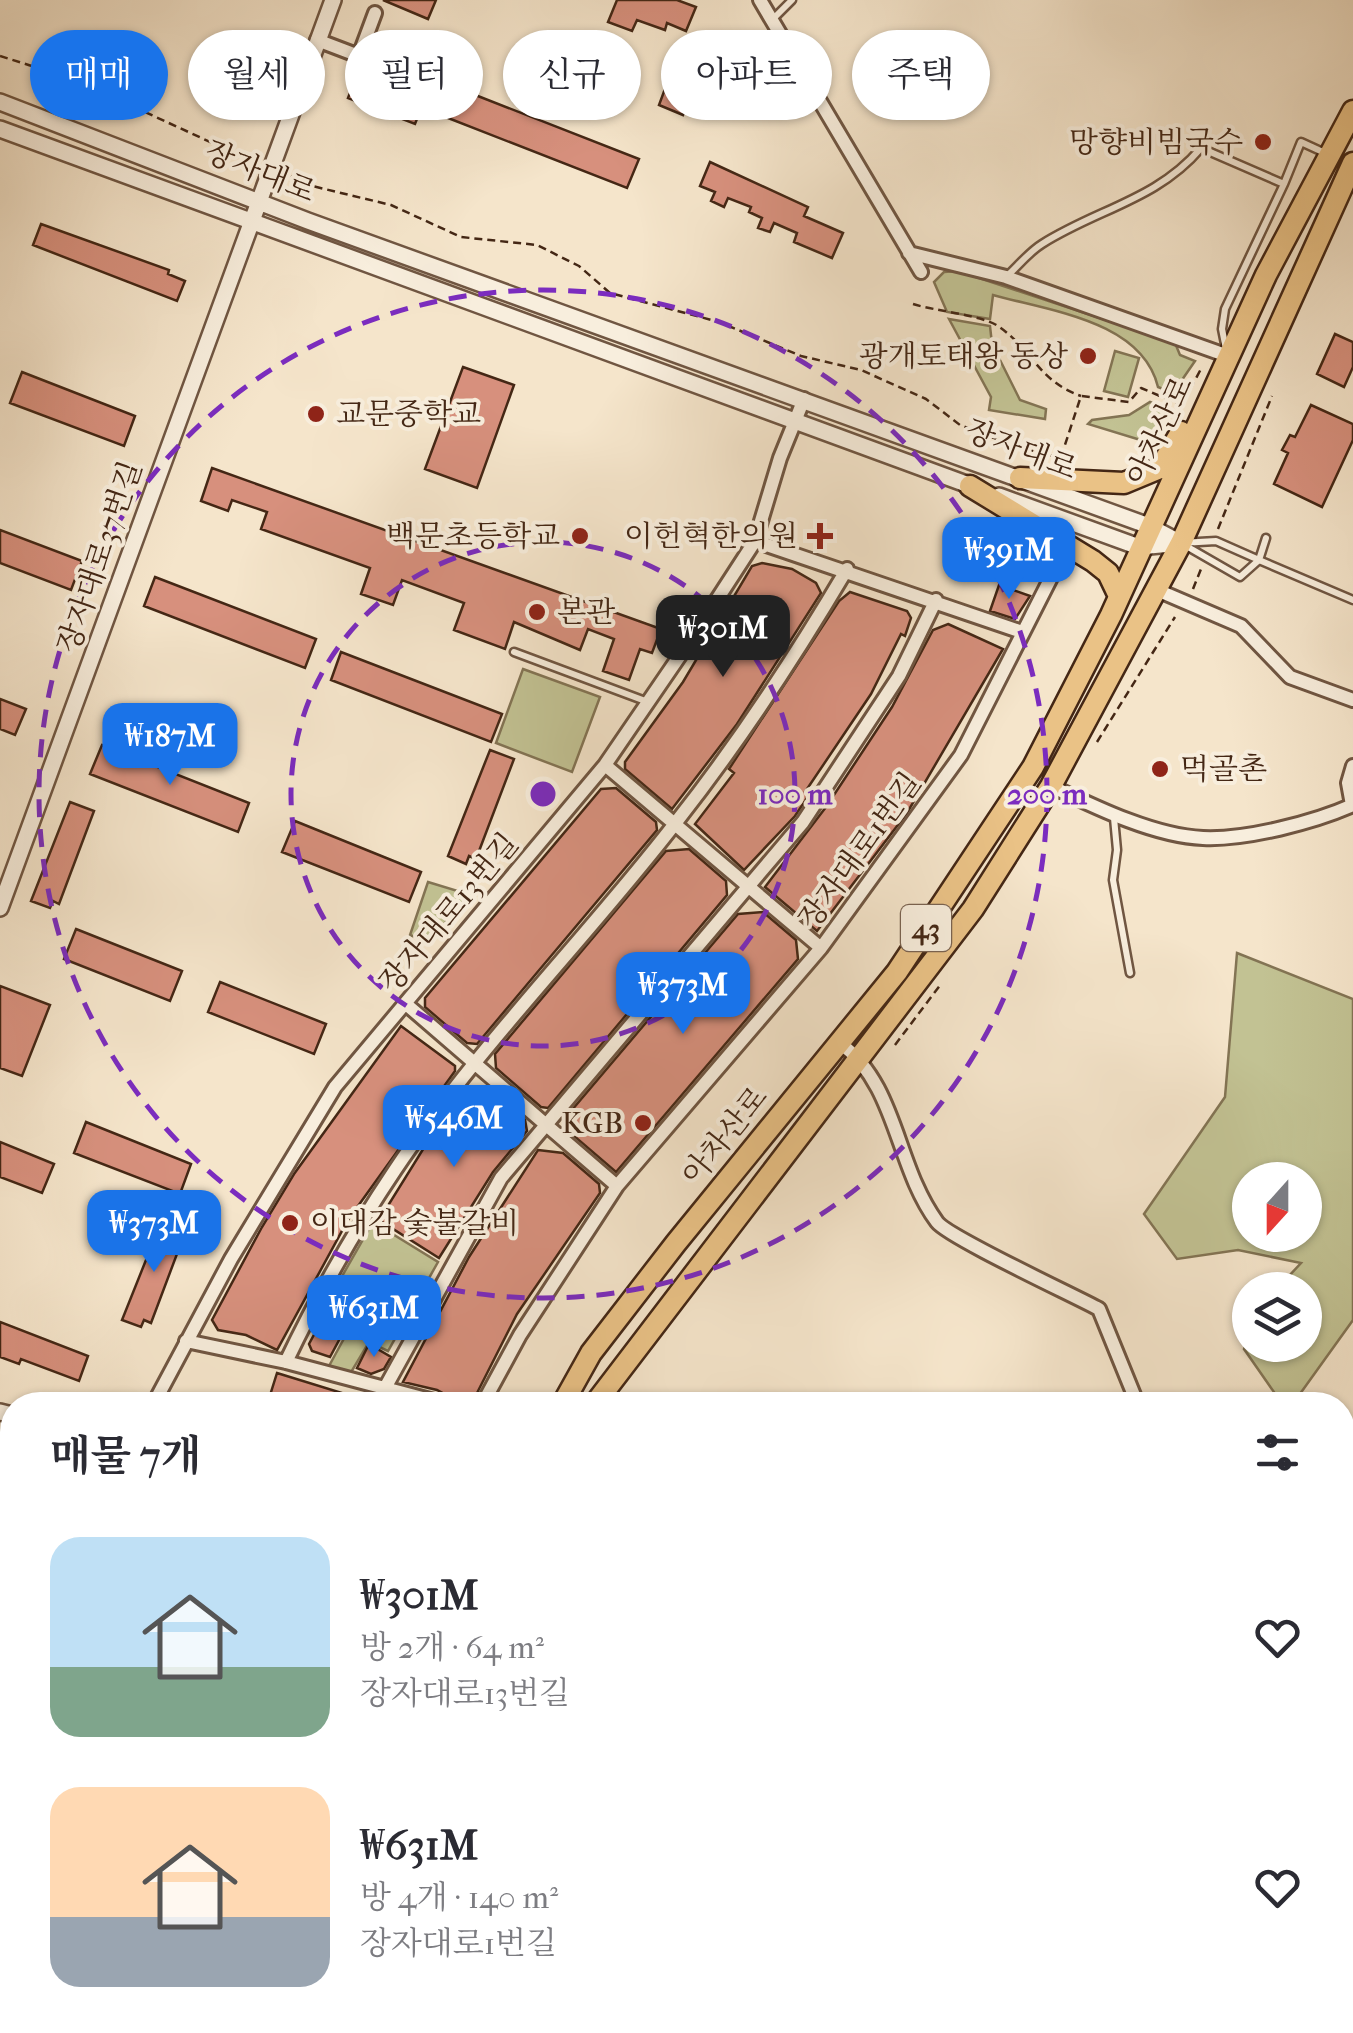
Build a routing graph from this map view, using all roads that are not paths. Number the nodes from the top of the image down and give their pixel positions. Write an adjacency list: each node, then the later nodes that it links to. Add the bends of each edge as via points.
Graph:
1 (332, 0): 6 (street, 장자대로37번길)
2 (760, 0): 5 (street)
3 (792, 0): 5 (lane)
4 (375, 12): 7 (street, via 359,56)
5 (772, 20): 17 (street)
6 (321, 30)
7 (325, 43)
8 (0, 102): 15 (street, 장자대로)
9 (1353, 111): 12 (main road, 아차산로 / 43)
10 (288, 120): 15 (street, 장자대로37번길)
11 (0, 129): 16 (street, 장자대로)
12 (1328, 155): 14 (lane, via 1300,142); 20 (main road, 아차산로 / 43)
13 (1353, 162): 29 (main road, 아차산로 / 43)
14 (1284, 184): 19 (lane, via 1201,148 1178,174 1041,245); 20 (lane, via 1225,310)
15 (258, 200): 16 (street, 장자대로37번길); 21 (street, 장자대로)
16 (249, 224): 23 (street, 장자대로); 50 (street, 장자대로37번길)
17 (909, 254): 18 (street); 19 (street)
18 (921, 272)
19 (1006, 277): 20 (street)
20 (1228, 356): 22 (main road, 아차산로 / 43)
21 (804, 399): 23 (street, 장자대로13번길); 24 (street, 장자대로)
22 (1208, 400): 24 (main road, via 1160,468 1124,483); 26 (main road, 아차산로 / 43)
23 (796, 422): 25 (street, 장자대로); 28 (street, 장자대로13번길)
24 (1020, 478): 26 (street, 장자대로)
25 (970, 486): 30 (main road); 31 (street, 장자대로)
26 (1149, 526): 29 (street, 장자대로); 31 (main road, 아차산로 / 43)
27 (1266, 538): 32 (lane)
28 (754, 540): 33 (street); 42 (street, 장자대로13번길)
29 (1180, 543): 31 (street, 장자대로); 32 (lane, via 1216,541); 32 (lane, via 1240,577); 34 (main road, 아차산로 / 43)
30 (1067, 546): 36 (main road, via 1108,574); 39 (street, 장자대로1번길)
31 (1138, 547): 36 (main road, 아차산로 / 43)
32 (1259, 560): 38 (lane)
33 (847, 569): 37 (street); 48 (street, via 741,737)
34 (1156, 590): 41 (street, via 1241,626 1290,678); 45 (main road, 아차산로 / 43)
35 (1353, 590): 38 (lane)
36 (1119, 596): 54 (main road, 아차산로 / 43, via 1033,767 897,972)
37 (936, 600): 39 (street); 49 (street, via 899,676 803,822)
38 (1351, 600)
39 (1022, 632): 51 (street, 장자대로1번길, via 961,755)
40 (514, 652): 42 (lane)
41 (1353, 700)
42 (650, 702): 43 (street, 장자대로13번길)
43 (606, 764): 48 (street); 53 (street, 장자대로13번길)
44 (1353, 766): 46 (street)
45 (1051, 786): 47 (street); 55 (main road, 아차산로 / 43, via 973,909)
46 (1353, 805): 47 (street, via 1315,822 1203,838)
47 (1114, 816): 52 (lane, via 1113,880)
48 (676, 824): 49 (street); 56 (street)
49 (749, 888): 51 (street); 57 (street)
50 (0, 908)
51 (821, 948): 58 (street, 장자대로1번길)
52 (1130, 973)
53 (406, 1004): 56 (street); 59 (street, 장자대로13번길, via 335,1087)
54 (840, 1043): 55 (street); 65 (main road, 아차산로 / 43, via 591,1353)
55 (859, 1058): 66 (main road, 아차산로 / 43); 67 (street, via 884,1095 904,1163 939,1226 1099,1309)
56 (476, 1064): 57 (street); 60 (street, via 396,1168 324,1284)
57 (548, 1124): 58 (street); 61 (street, via 501,1178)
58 (617, 1186): 64 (street, 장자대로1번길)
59 (186, 1341): 60 (street); 62 (street, 장자대로13번길)
60 (286, 1362): 61 (street)
61 (385, 1388): 63 (street)
62 (160, 1392)
63 (400, 1392)
64 (489, 1392)
65 (569, 1392)
66 (604, 1392)
67 (1133, 1392)

